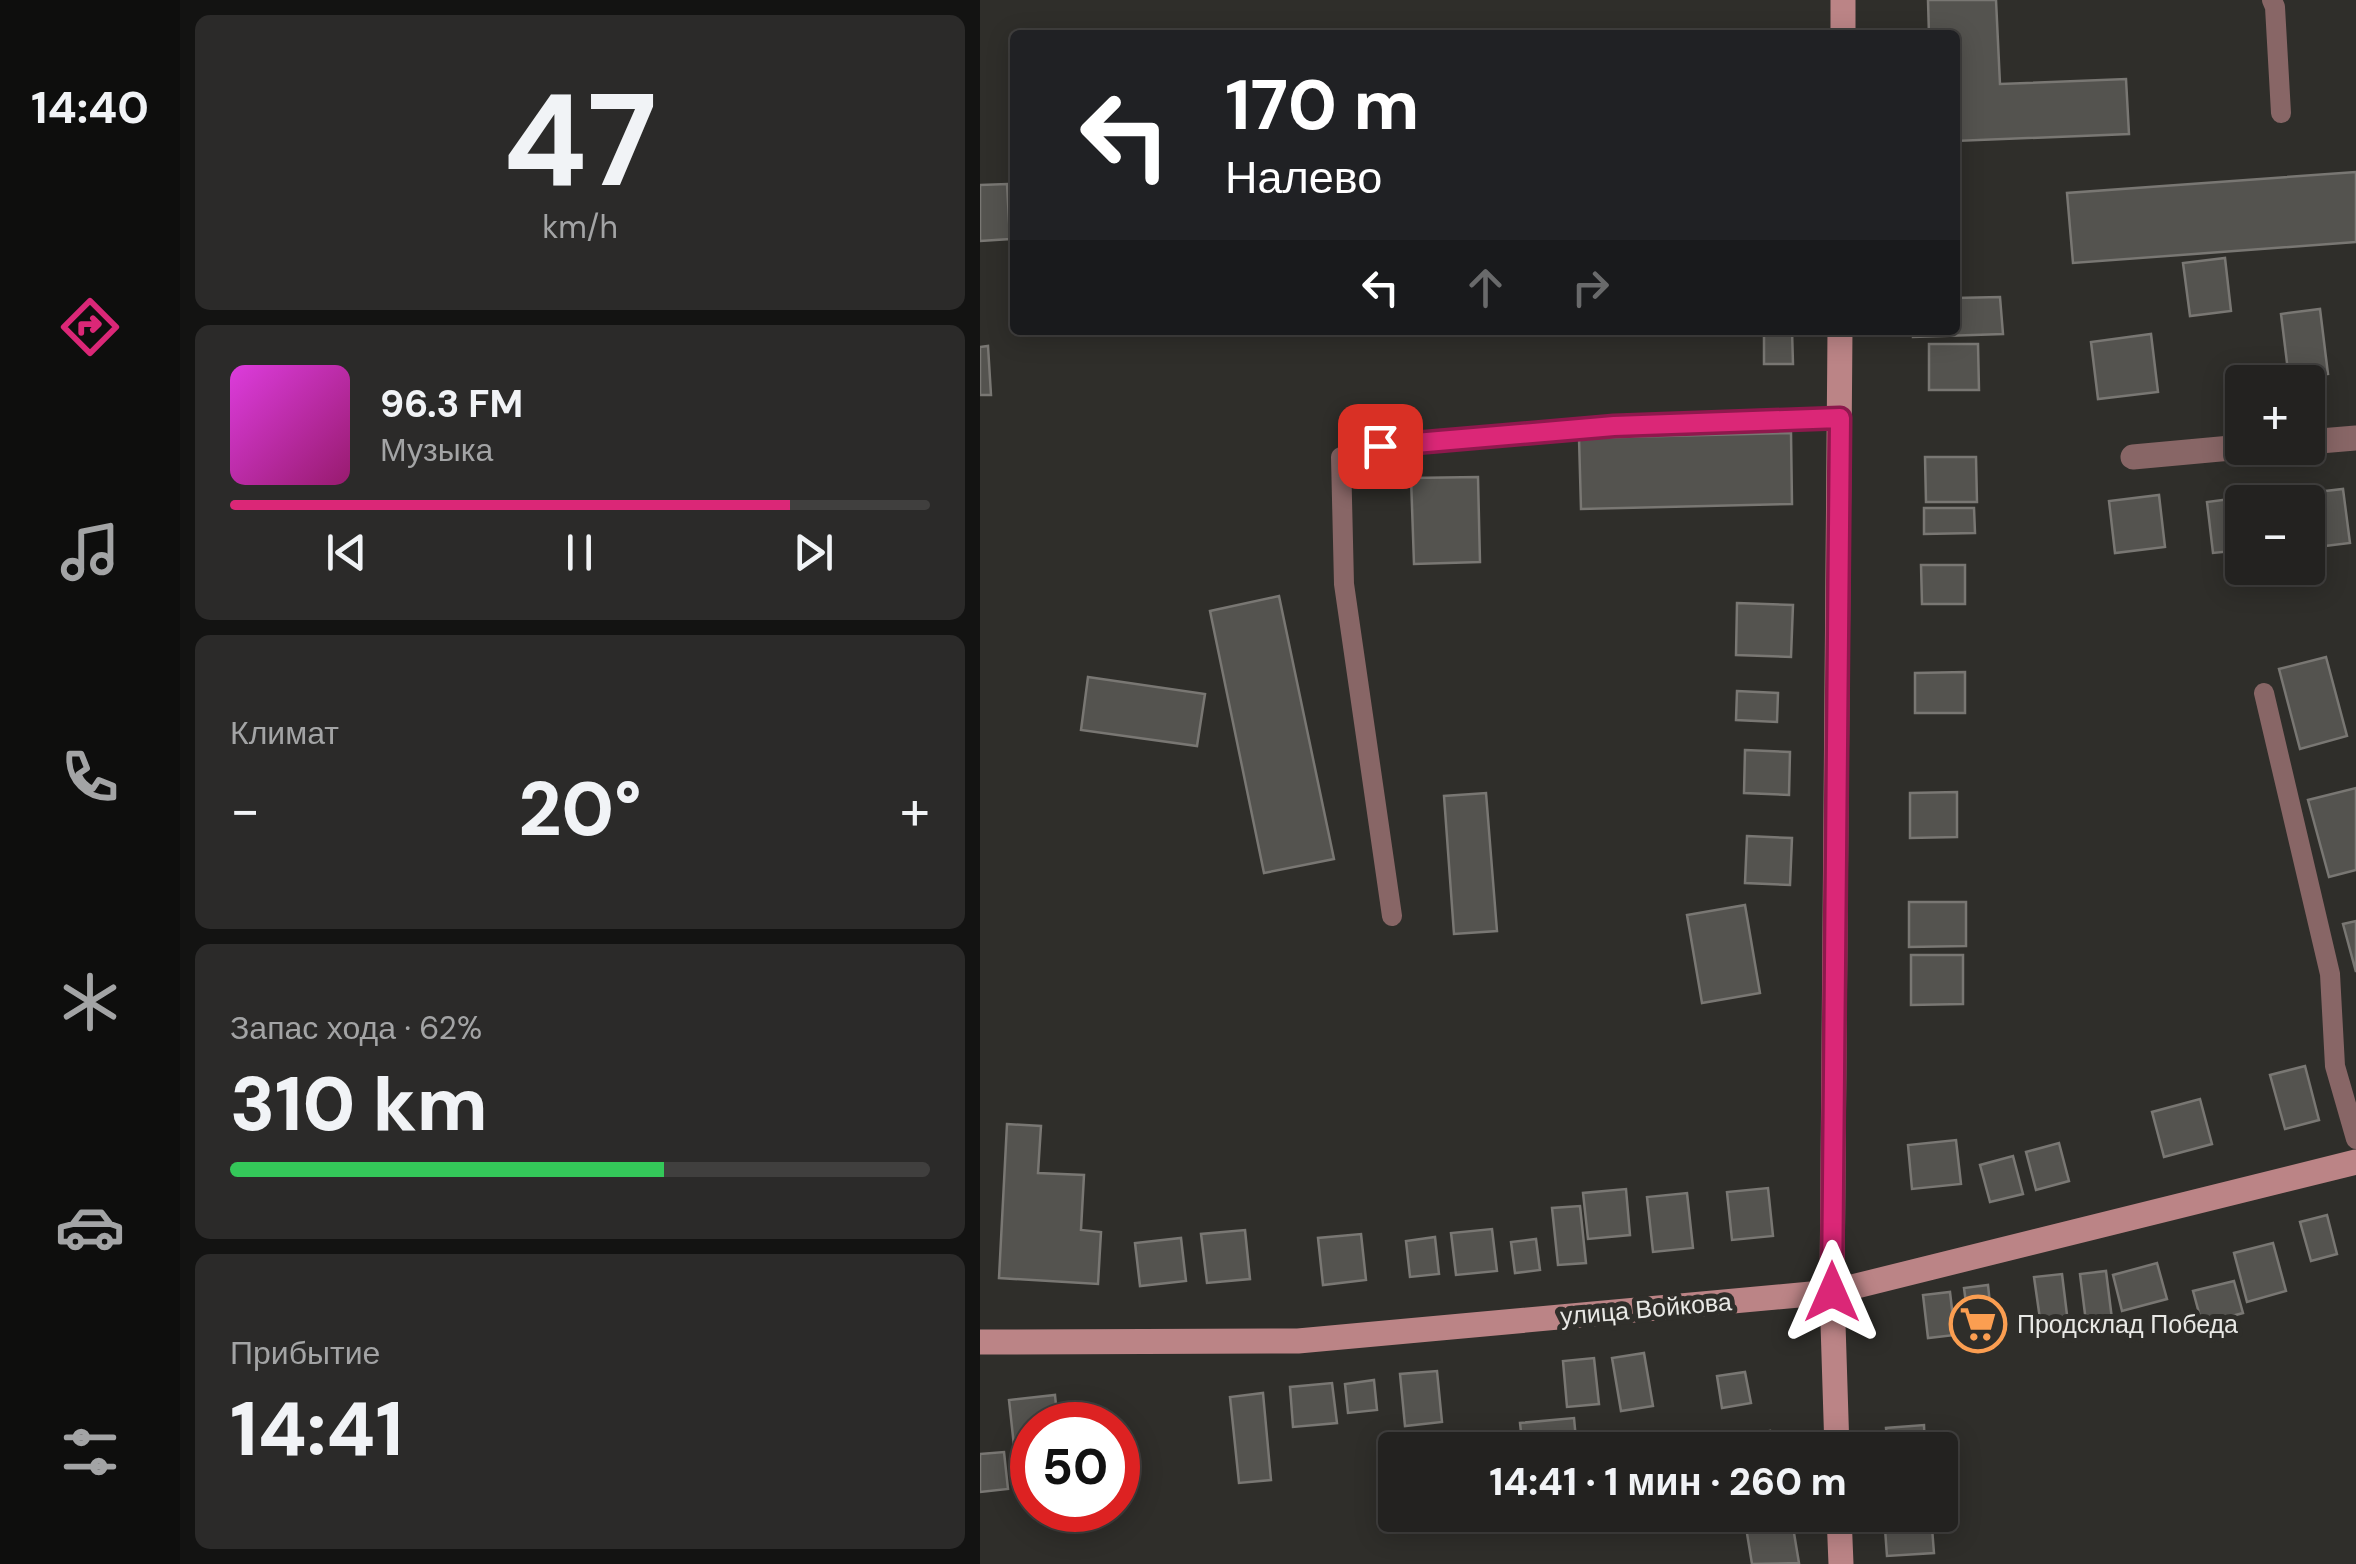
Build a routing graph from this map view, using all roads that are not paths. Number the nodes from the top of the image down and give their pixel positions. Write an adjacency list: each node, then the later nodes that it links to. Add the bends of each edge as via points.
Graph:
1 (1843, 0): 3 (main road)
2 (2272, 0): 4 (lane)
3 (1843, 30)
4 (2281, 113)
5 (1840, 335): 6 (main road)
6 (1840, 418): 12 (lane, via 1575,430 1380,446 1341,457 1344,584); 15 (main road)
7 (2356, 438): 8 (street)
8 (2325, 441)
9 (2225, 448): 10 (street)
10 (2133, 456)
11 (2264, 694): 13 (lane, via 2330,974 2335,1066)
12 (1392, 916)
13 (2356, 1139)
14 (2356, 1162): 15 (main road, улица Войкова)
15 (1832, 1292): 16 (main road, улица Войкова, via 1298,1341); 17 (main road)
16 (980, 1342)
17 (1836, 1432)
18 (1839, 1532): 19 (main road)
19 (1840, 1564)

